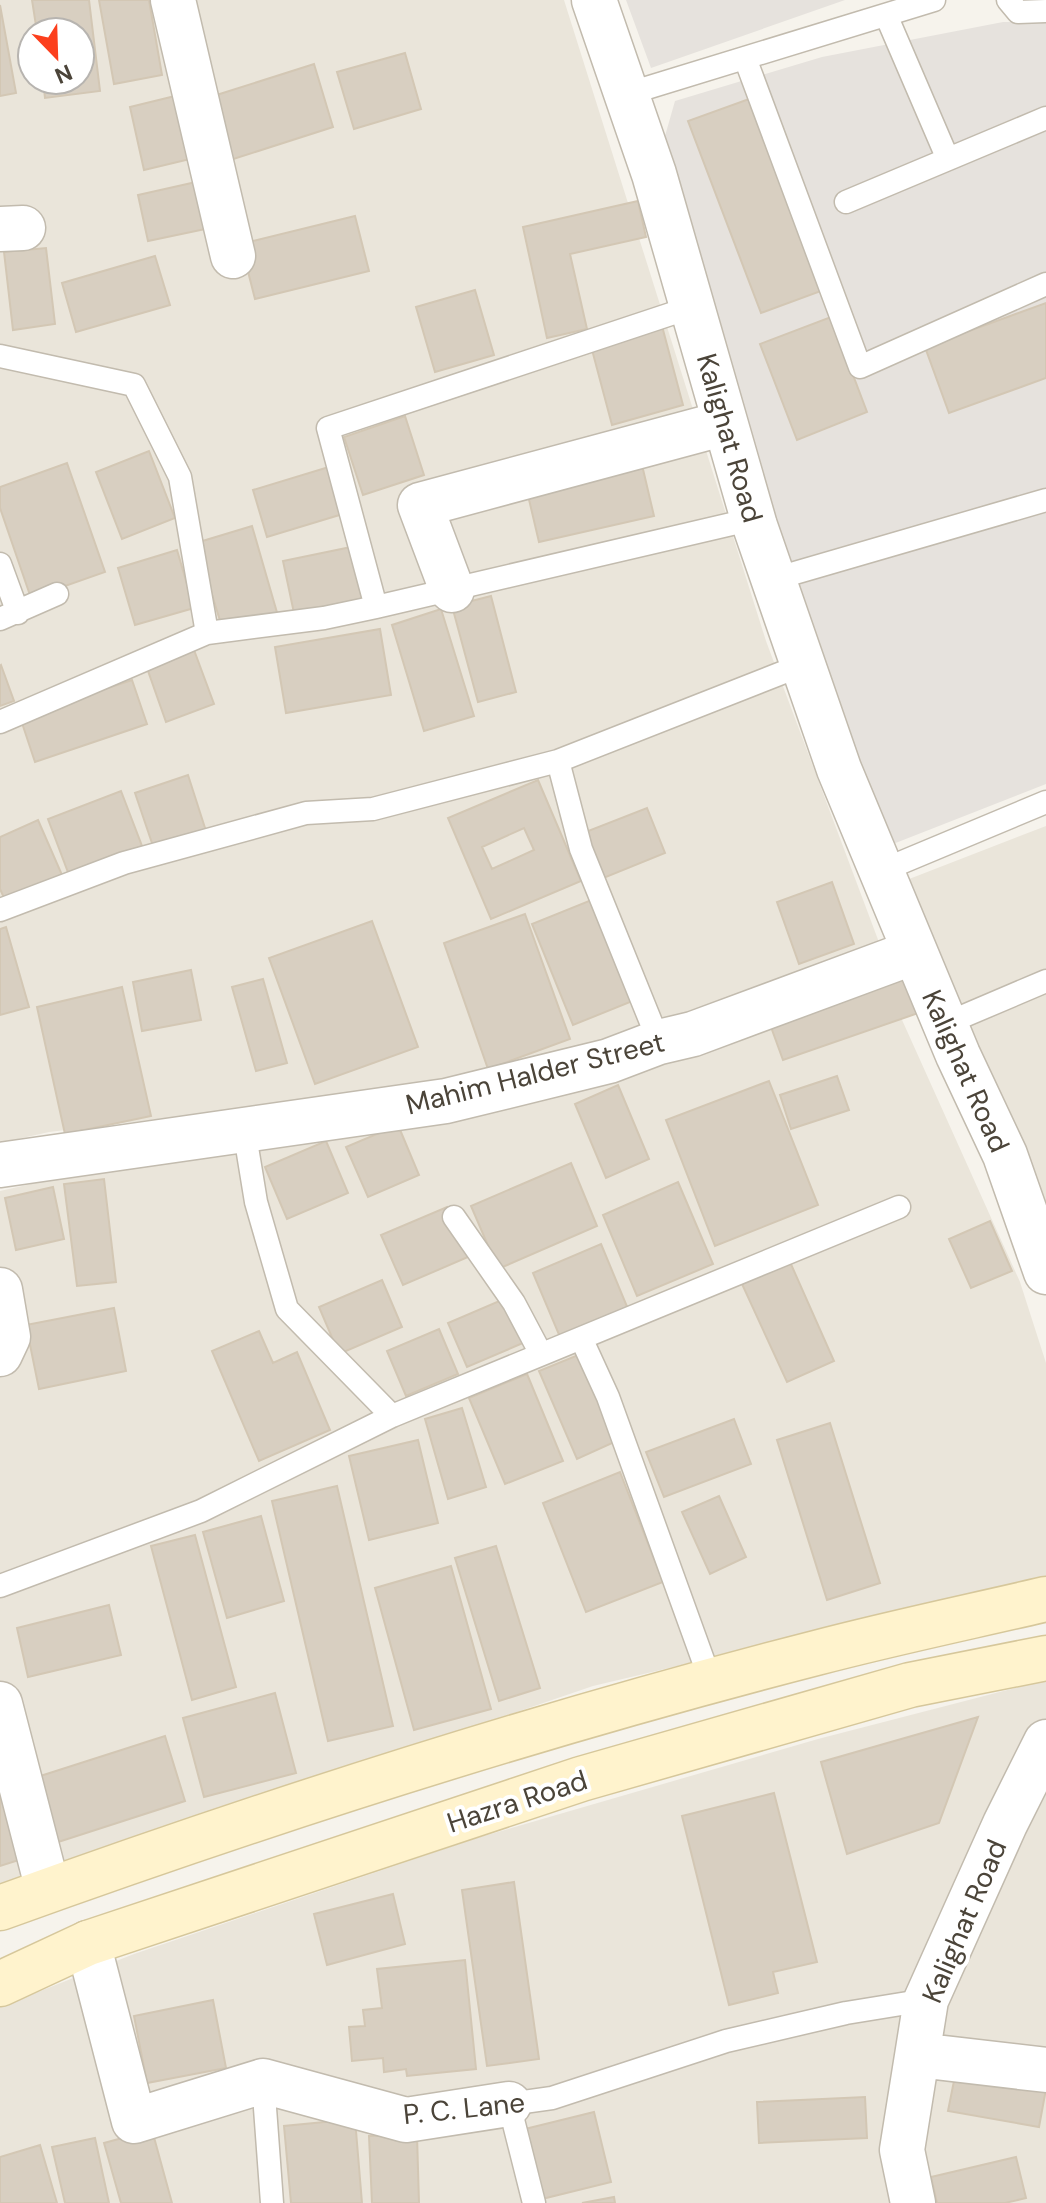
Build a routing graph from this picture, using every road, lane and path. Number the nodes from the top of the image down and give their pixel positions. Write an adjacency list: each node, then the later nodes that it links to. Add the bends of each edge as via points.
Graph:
1 (173, 0): 12 (street)
2 (594, 0): 8 (street, Kalighat Road)
3 (934, 0): 6 (lane)
4 (1008, 0): 5 (lane, via 1018,12)
5 (1046, 11)
6 (886, 15): 7 (lane); 10 (lane)
7 (745, 58): 8 (lane); 13 (lane, via 860,367)
8 (627, 94): 14 (street, Kalighat Road)
9 (1046, 118): 10 (lane)
10 (947, 157): 11 (lane)
11 (846, 202)
12 (233, 256)
13 (1046, 284)
14 (692, 307): 16 (street, Kalighat Road); 23 (lane, via 328,428)
15 (0, 356): 25 (lane, via 134,385 180,477)
16 (725, 423): 18 (street, Kalighat Road); 21 (street, via 420,505)
17 (1046, 500): 20 (lane)
18 (753, 519): 20 (street, Kalighat Road); 21 (lane)
19 (0, 564): 24 (lane)
20 (774, 579): 26 (street, Kalighat Road)
21 (452, 590): 23 (lane)
22 (57, 594): 24 (lane)
23 (376, 607): 25 (lane)
24 (9, 616)
25 (207, 633): 27 (lane)
26 (802, 665): 28 (lane); 30 (street, Kalighat Road)
27 (0, 722)
28 (558, 761): 31 (lane, via 373,809 306,813 124,863); 35 (lane, via 581,849)
29 (1046, 802): 30 (lane)
30 (881, 871): 32 (street, Kalighat Road)
31 (0, 910)
32 (914, 952): 34 (street, Kalighat Road); 35 (street, Mahim Halder Street)
33 (1046, 981): 34 (lane)
34 (945, 1024): 38 (street, Kalighat Road, via 1005,1155)
35 (659, 1042): 36 (street, Mahim Halder Street, via 609,1061 446,1101)
36 (244, 1129): 37 (street, Mahim Halder Street); 46 (lane, via 256,1202 287,1309)
37 (0, 1165)
38 (1034, 1198): 41 (street, Kalighat Road)
39 (899, 1207): 43 (lane)
40 (454, 1217): 45 (lane, via 514,1303)
41 (1046, 1272)
42 (0, 1290): 44 (street)
43 (581, 1338): 45 (lane); 50 (lane, via 608,1397)
44 (3, 1343)
45 (541, 1354): 46 (lane)
46 (392, 1416): 47 (lane, via 201,1511)
47 (0, 1586)
48 (1046, 1599): 50 (main road, Hazra Road)
49 (1046, 1658): 56 (main road, Hazra Road, via 910,1685 581,1779)
50 (711, 1682): 54 (main road, Hazra Road, via 203,1835)
51 (0, 1704): 53 (street)
52 (1046, 1742): 58 (street, Kalighat Road)
53 (10, 1783): 54 (street)
54 (48, 1890): 55 (main road, Hazra Road)
55 (0, 1908)
56 (88, 1943): 57 (main road, Hazra Road); 61 (street, via 134,2121)
57 (0, 1984)
58 (926, 2000): 59 (street, Kalighat Road); 62 (lane, P. C. Lane, via 726,2041 552,2098)
59 (918, 2055): 60 (street); 65 (street, Kalighat Road, via 902,2150)
60 (1046, 2070)
61 (263, 2081): 62 (street, P. C. Lane, via 406,2120); 63 (lane)
62 (509, 2104): 64 (lane)
63 (272, 2203)
64 (534, 2203)
65 (913, 2203)

